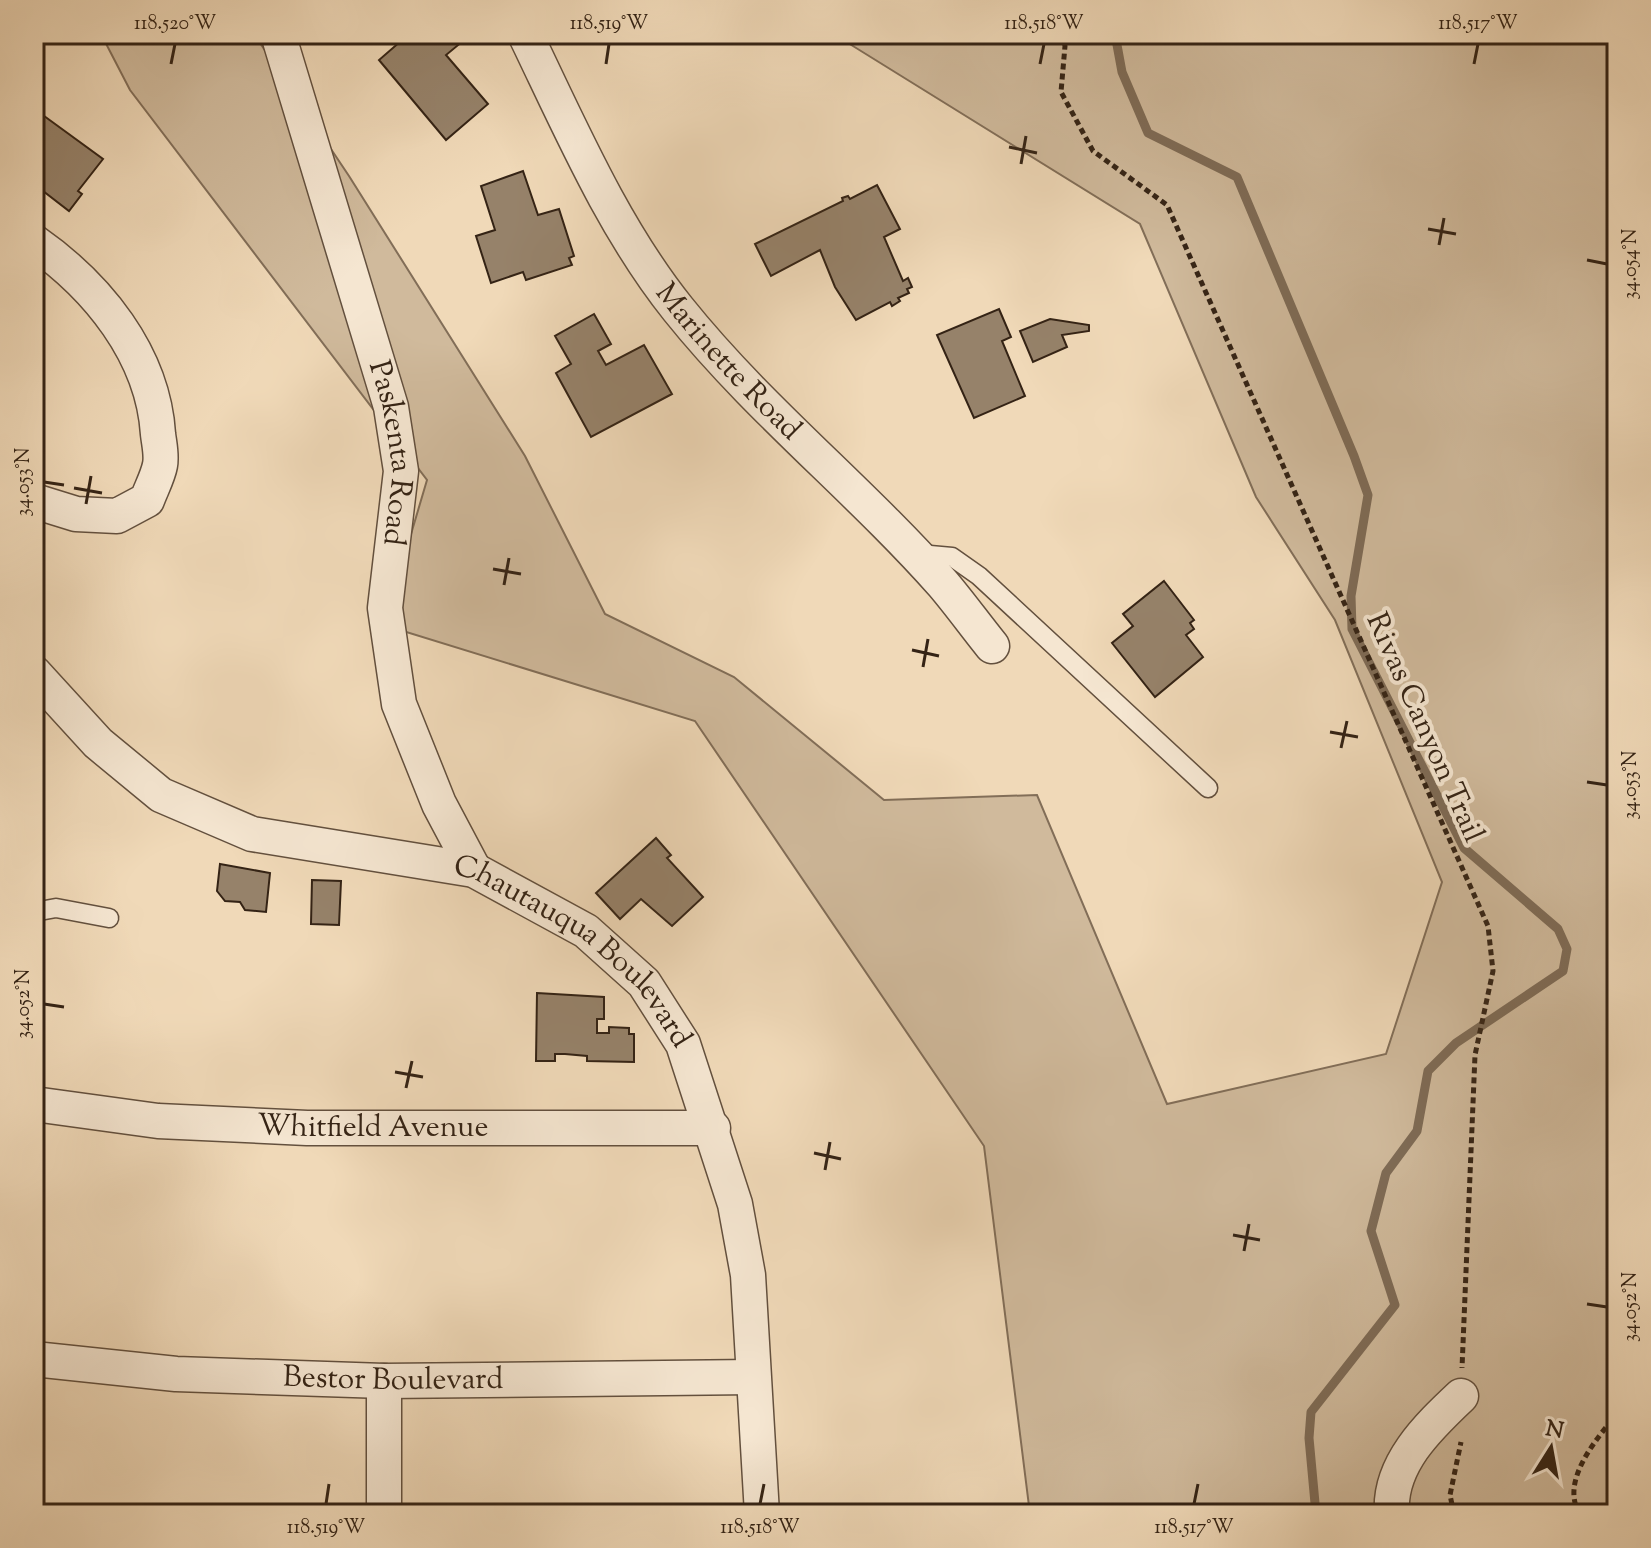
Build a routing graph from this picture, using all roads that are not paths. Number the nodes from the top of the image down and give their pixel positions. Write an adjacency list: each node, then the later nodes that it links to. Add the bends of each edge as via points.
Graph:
1 (278, 34): 9 (street, Paskenta Road, via 391,407 401,471 385,608 399,704 439,804)
2 (525, 34): 5 (street, Marinette Road, via 625,229 677,307 753,395)
3 (34, 242): 4 (street, via 103,304 137,353 156,403 160,464 147,500 117,516 76,514)
4 (34, 501)
5 (912, 553): 6 (street, Marinette Road); 8 (lane, via 952,557 979,576)
6 (992, 646)
7 (34, 673): 9 (street, Chautauqua Boulevard, via 98,743 161,795 252,834)
8 (1208, 788)
9 (474, 870): 13 (street, Chautauqua Boulevard, via 586,931 644,983 683,1044)
10 (34, 912): 11 (lane, via 56,908)
11 (109, 918)
12 (34, 1104): 13 (street, Whitfield Avenue, via 158,1121 307,1128)
13 (713, 1128): 15 (street, Chautauqua Boulevard, via 748,1275)
14 (34, 1359): 16 (street, Bestor Boulevard, via 176,1374)
15 (753, 1377): 16 (street, Bestor Boulevard); 19 (street, Chautauqua Boulevard)
16 (384, 1381): 18 (street)
17 (1461, 1396): 20 (street, via 1419,1435 1390,1492)
18 (384, 1514)
19 (762, 1514)
20 (1392, 1514)

